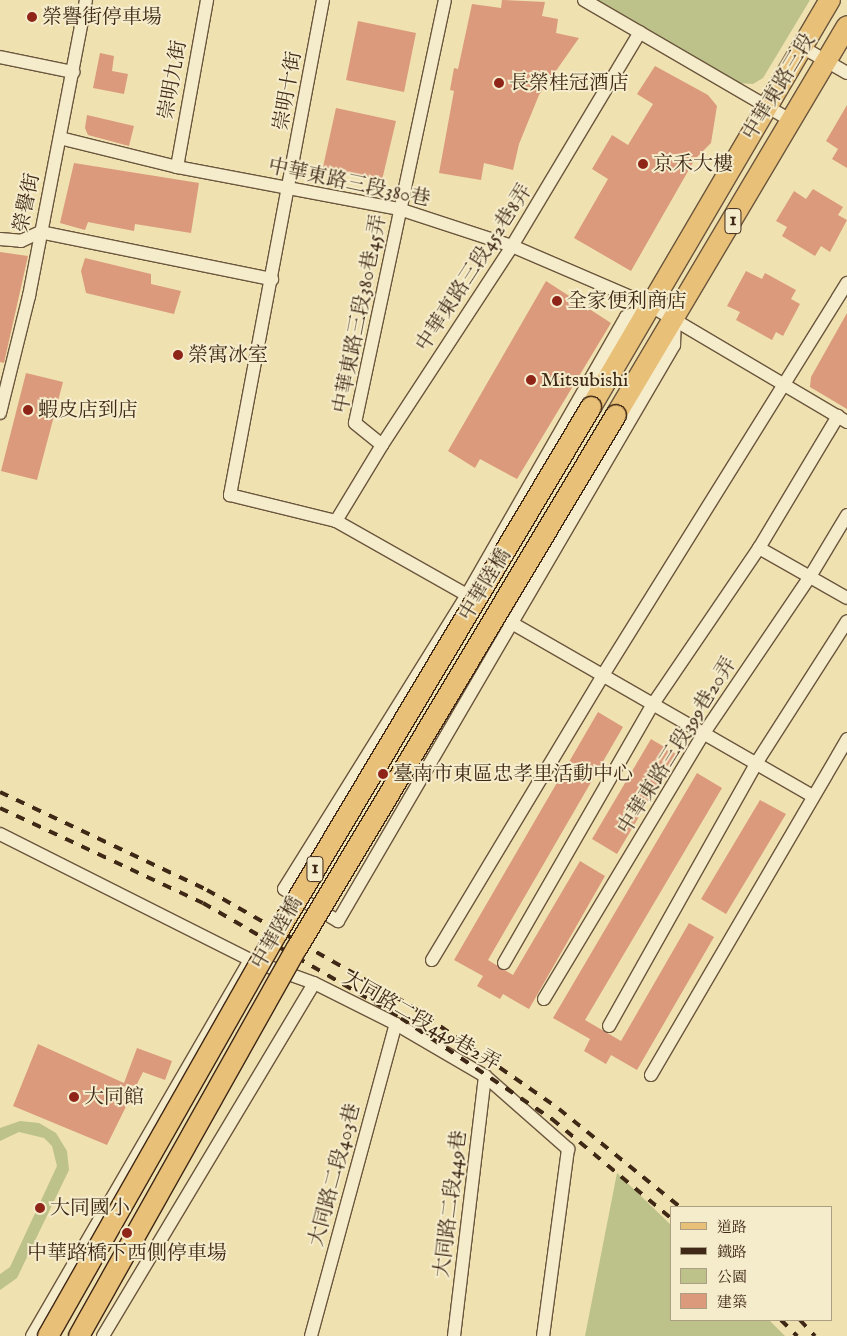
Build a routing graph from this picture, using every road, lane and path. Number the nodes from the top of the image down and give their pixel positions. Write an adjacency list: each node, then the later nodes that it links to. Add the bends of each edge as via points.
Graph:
1 (86, 0): 12 (street, 榮譽街)
2 (207, 0): 17 (street, 崇明九街)
3 (324, 0): 18 (street, 崇明十街)
4 (446, 0): 19 (street)
5 (584, 0): 8 (street)
6 (830, 0): 9 (main road, 中華東路三段 / 1)
7 (847, 26): 11 (main road, 中華東路三段 / 1)
8 (640, 32): 14 (street); 22 (street, 中華東路三段452巷8弄)
9 (802, 48): 11 (street); 14 (main road, 中華東路三段 / 1)
10 (0, 57): 12 (street)
11 (826, 62): 13 (street); 15 (main road, 中華東路三段 / 1)
12 (73, 72): 16 (street, 榮譽街)
13 (847, 72)
14 (767, 106): 15 (street); 25 (main road, 中華東路三段 / 1)
15 (792, 121): 26 (main road, 中華東路三段 / 1)
16 (60, 138): 17 (street, 中華東路三段380巷); 20 (street, 榮譽街)
17 (177, 166): 18 (street, 中華東路三段380巷)
18 (289, 188): 19 (street, 中華東路三段380巷); 23 (street, 崇明十街)
19 (399, 209): 22 (street, 中華東路三段380巷); 32 (street, 中華東路三段380巷45弄, via 355,423)
20 (40, 232): 21 (street, via 21,240); 23 (street); 29 (street, 榮譽街, via 29,296)
21 (0, 239)
22 (512, 246): 25 (street, 中華東路三段380巷); 32 (street, 中華東路三段452巷8弄)
23 (272, 279): 34 (street, 崇明十街, via 230,495)
24 (847, 283): 27 (street)
25 (651, 306): 26 (street, 中華東路三段380巷); 28 (main road, 中華東路三段 / 1); 37 (street, via 626,317)
26 (675, 319): 27 (street, 中華東路三段380巷); 30 (main road, 中華東路三段 / 1); 40 (street, via 674,345)
27 (786, 385): 31 (street, 中華東路三段380巷); 41 (street)
28 (591, 407): 58 (main road, 中華陸橋 / 1, bridge, via 276,935)
29 (0, 413)
30 (616, 415): 59 (main road, 中華陸橋 / 1, bridge, via 297,948)
31 (842, 419): 35 (street)
32 (382, 445): 34 (street, 中華東路三段452巷8弄)
33 (847, 516): 36 (street, 中華東路三段399巷20弄)
34 (336, 521): 37 (street)
35 (759, 548): 36 (street); 42 (street)
36 (811, 576): 38 (street); 43 (street, 中華東路三段399巷20弄)
37 (467, 595): 40 (street, via 284,889 338,921)
38 (847, 598)
39 (847, 621): 45 (street)
40 (510, 622): 41 (street)
41 (603, 676): 42 (street); 49 (street)
42 (653, 704): 43 (street); 50 (street)
43 (704, 733): 45 (street); 52 (street, 中華東路三段399巷20弄)
44 (847, 739): 46 (street)
45 (757, 762): 46 (street); 54 (street)
46 (812, 796): 55 (street)
47 (0, 834): 48 (street, 大同路二段449巷2弄)
48 (250, 960): 51 (street, 大同路二段449巷2弄); 57 (street)
49 (432, 960)
50 (504, 964)
51 (314, 983): 53 (street, 大同路二段449巷2弄); 60 (street)
52 (544, 999)
53 (396, 1024): 56 (street, 大同路二段449巷2弄); 61 (street, 大同路二段403巷)
54 (609, 1026)
55 (651, 1075)
56 (485, 1076): 62 (street, 大同路二段449巷); 63 (street, 大同路二段449巷2弄, via 568,1149)
57 (32, 1336)
58 (48, 1336)
59 (79, 1336)
60 (103, 1336)
61 (311, 1336)
62 (454, 1336)
63 (543, 1336)

